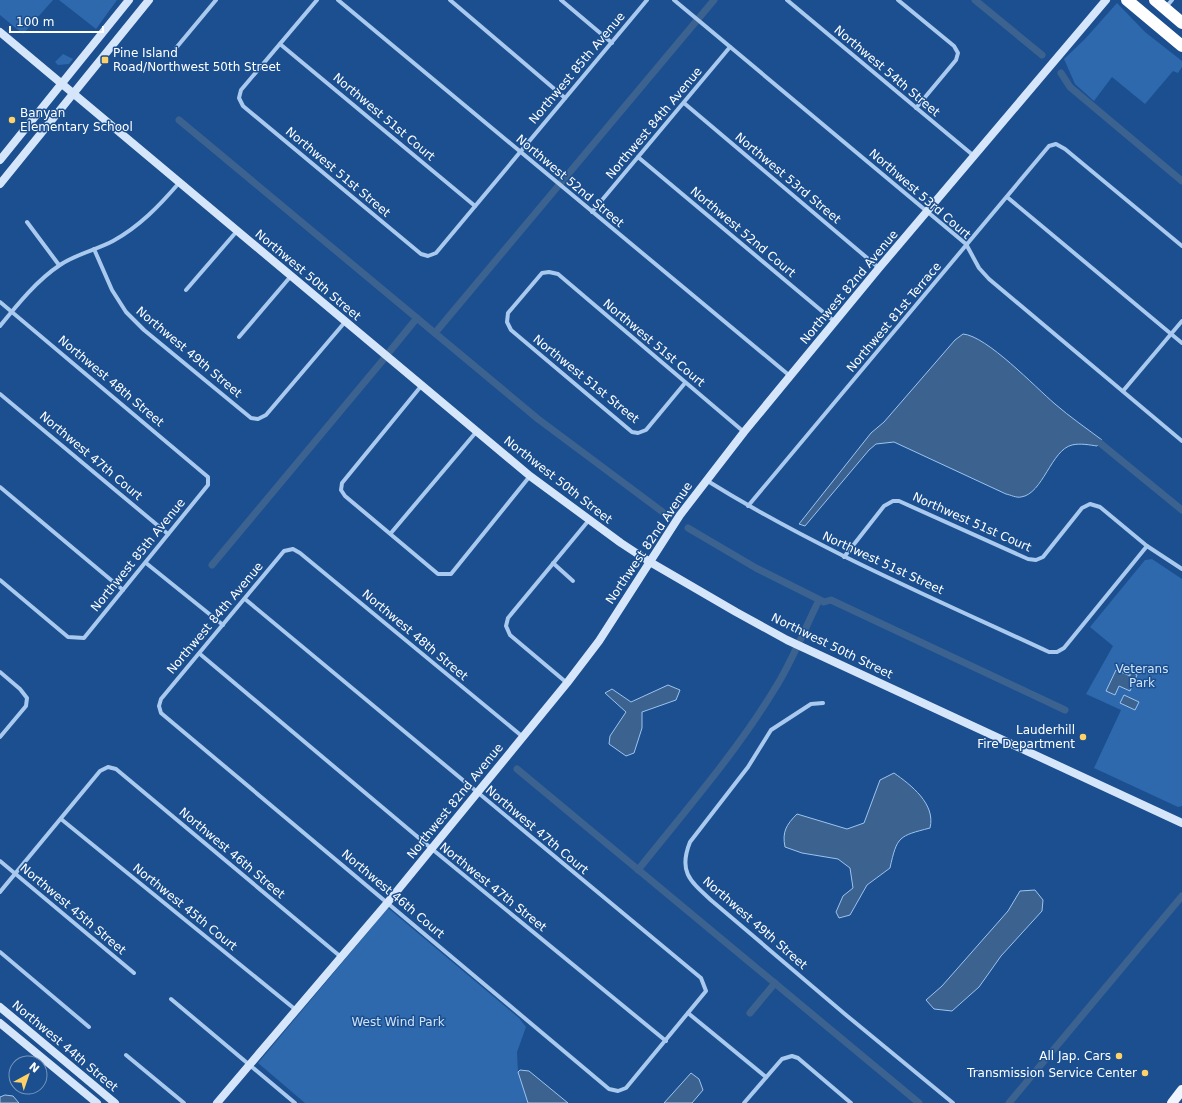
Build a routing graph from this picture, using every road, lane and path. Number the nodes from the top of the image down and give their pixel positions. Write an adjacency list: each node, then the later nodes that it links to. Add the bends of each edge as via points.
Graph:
1 (129, 0): 23 (street)
2 (149, 0): 24 (street)
3 (216, 0): 22 (street)
4 (317, 0): 19 (street)
5 (338, 0): 28 (street, Northwest 52nd Street)
6 (450, 0): 25 (street)
7 (561, 0): 18 (street)
8 (647, 0): 18 (street, Northwest 85th Avenue)
9 (674, 0): 21 (street, Northwest 53rd Court)
10 (787, 0): 27 (street, Northwest 54th Street)
11 (898, 0): 27 (street, via 954,46 958,53 956,60)
12 (1106, 0): 29 (street, Northwest 82nd Avenue)
13 (1127, 0): 20 (highway)
14 (1155, 0): 15 (highway)
15 (1168, 4): 16 (highway)
16 (1182, 23)
17 (0, 32): 23 (street, Northwest 50th Street)
18 (612, 43): 25 (street, Northwest 85th Avenue)
19 (280, 44): 35 (street, Northwest 51st Court); 43 (street, Northwest 51st Street, via 241,90 240,98 244,106 421,254)
20 (1182, 46)
21 (730, 47): 26 (street, Northwest 84th Avenue); 37 (street, Northwest 53rd Court)
22 (176, 48)
23 (62, 84): 24 (street, Northwest 50th Street); 31 (street)
24 (73, 93): 32 (street, Northwest 50th Street); 33 (street)
25 (566, 98): 28 (street, Northwest 85th Avenue)
26 (684, 103): 30 (street, Northwest 84th Avenue); 45 (street, Northwest 53rd Street)
27 (916, 108): 29 (street, Northwest 54th Street)
28 (520, 152): 35 (street, Northwest 85th Avenue); 36 (street, Northwest 52nd Street)
29 (975, 156): 37 (street, Northwest 82nd Avenue)
30 (638, 157): 36 (street, Northwest 84th Avenue); 53 (street, Northwest 52nd Court)
31 (0, 160)
32 (179, 183): 39 (street, Northwest 50th Street); 42 (street, via 154,211 135,227)
33 (0, 184)
34 (1007, 197): 40 (street, Northwest 81st Terrace); 41 (street, Northwest 81st Terrace, via 1049,146 1056,144 1066,148); 55 (street)
35 (475, 206): 43 (street, Northwest 85th Avenue, via 436,252)
36 (592, 212): 58 (street, Northwest 52nd Street)
37 (927, 212): 40 (street, Northwest 53rd Court); 45 (street, Northwest 82nd Avenue)
38 (27, 222): 44 (street)
39 (237, 231): 46 (street, Northwest 50th Street); 47 (street)
40 (966, 244): 61 (street, Northwest 53rd Court, via 979,268 989,279); 70 (street, Northwest 81st Terrace)
41 (1182, 246)
42 (94, 249): 44 (street); 51 (street, Northwest 49th Street, via 112,290 126,312 251,418 258,419 266,415)
43 (428, 256)
44 (59, 265): 49 (street)
45 (879, 268): 53 (street, Northwest 82nd Avenue)
46 (291, 276): 51 (street, Northwest 50th Street); 56 (street)
47 (186, 290)
48 (0, 302): 49 (street, Northwest 48th Street)
49 (12, 312): 54 (street); 67 (street, Northwest 48th Street)
50 (1182, 321): 55 (street)
51 (345, 322): 60 (street, Northwest 50th Street)
52 (507, 322): 59 (street, Northwest 51st Street, via 511,330 632,432 646,430); 59 (street, Northwest 51st Court, via 508,313 542,273 558,274)
53 (835, 322): 58 (street, Northwest 82nd Avenue)
54 (0, 326)
55 (1171, 334): 57 (street); 61 (street)
56 (239, 337)
57 (1182, 343)
58 (790, 376): 64 (street, Northwest 82nd Avenue)
59 (685, 383): 64 (street, Northwest 51st Court)
60 (422, 385): 63 (street, Northwest 50th Street); 72 (street, via 342,483 341,490 345,496)
61 (1123, 391): 65 (street, Northwest 53rd Court)
62 (0, 394): 73 (street, Northwest 47th Court)
63 (477, 431): 66 (street, Northwest 50th Street); 72 (street)
64 (744, 432): 68 (street, Northwest 82nd Avenue)
65 (1182, 441)
66 (530, 476): 71 (street, Northwest 50th Street); 72 (street, via 451,574 438,574)
67 (208, 477): 73 (street, Northwest 85th Avenue, via 208,485)
68 (706, 480): 70 (street, Northwest 51st Street); 77 (street, Northwest 82nd Avenue)
69 (0, 487): 83 (street)
70 (748, 506): 76 (street, Northwest 51st Street)
71 (589, 520): 77 (street, Northwest 50th Street); 79 (street)
72 (391, 533)
73 (168, 534): 78 (street, Northwest 85th Avenue)
74 (1147, 546): 76 (street, Northwest 51st Street, via 1064,648 1057,652 1049,652); 76 (street, Northwest 51st Court, via 1100,507 1090,504 1082,508 1043,556 1036,560 1028,559 899,501 893,501 884,506); 80 (street)
75 (293, 549): 84 (street, Northwest 84th Avenue, via 284,551); 92 (street, Northwest 48th Street)
76 (844, 557)
77 (650, 562): 88 (street, Northwest 82nd Avenue, via 599,641); 95 (street, Northwest 50th Street, via 792,642)
78 (146, 563): 83 (street, Northwest 85th Avenue); 85 (street)
79 (553, 563): 82 (street); 88 (street, via 508,618 506,626 510,635)
80 (1182, 569)
81 (0, 580): 83 (street, Northwest 85th Avenue, via 68,638 76,639 84,638)
82 (573, 580)
83 (123, 590)
84 (245, 599): 85 (street, Northwest 84th Avenue); 93 (street, Northwest 47th Court)
85 (223, 625): 86 (street, Northwest 84th Avenue)
86 (200, 654): 90 (street, Northwest 84th Avenue, via 161,699); 96 (street, Northwest 47th Street)
87 (0, 672): 91 (street, via 27,698 26,706)
88 (567, 683): 92 (street, Northwest 82nd Avenue)
89 (823, 703): 123 (street, Northwest 49th Street, via 811,704 771,730 748,767 690,842 685,855 685,871 693,884)
90 (159, 706): 100 (street, Northwest 46th Court, via 161,713)
91 (0, 737)
92 (523, 737): 93 (street, Northwest 82nd Avenue)
93 (477, 793): 96 (street, Northwest 82nd Avenue); 107 (street, Northwest 47th Court, via 701,978 706,991)
94 (61, 819): 98 (street); 102 (street, Northwest 46th Street, via 100,772 108,767 116,769); 106 (street, Northwest 45th Court)
95 (1182, 822)
96 (432, 849): 100 (street, Northwest 82nd Avenue); 111 (street, Northwest 47th Street)
97 (0, 861): 98 (street, Northwest 45th Street)
98 (15, 874): 99 (street); 103 (street, Northwest 45th Street)
99 (0, 892)
100 (388, 902): 102 (street, Northwest 82nd Avenue); 111 (street, Northwest 46th Court, via 609,1089 618,1091 626,1088)
101 (0, 952): 110 (street)
102 (341, 957): 106 (street, Northwest 82nd Avenue)
103 (134, 973)
104 (170, 999): 113 (street)
105 (0, 1008): 108 (street, Northwest 44th Street)
106 (296, 1010): 113 (street, Northwest 82nd Avenue)
107 (688, 1014): 111 (street); 114 (street)
108 (12, 1017): 109 (street); 117 (street, Northwest 44th Street)
109 (2, 1024): 116 (street, Northwest 44th Street)
110 (88, 1027)
111 (666, 1041)
112 (126, 1055): 118 (street)
113 (249, 1065): 119 (street, Northwest 82nd Avenue); 120 (street)
114 (766, 1077): 121 (street); 122 (street, via 782,1059 792,1056 798,1058)
115 (1182, 1090): 124 (main road)
116 (97, 1103)
117 (115, 1103)
118 (184, 1103)
119 (217, 1103)
120 (295, 1103)
121 (744, 1103)
122 (851, 1103)
123 (953, 1103)
124 (1172, 1103)

